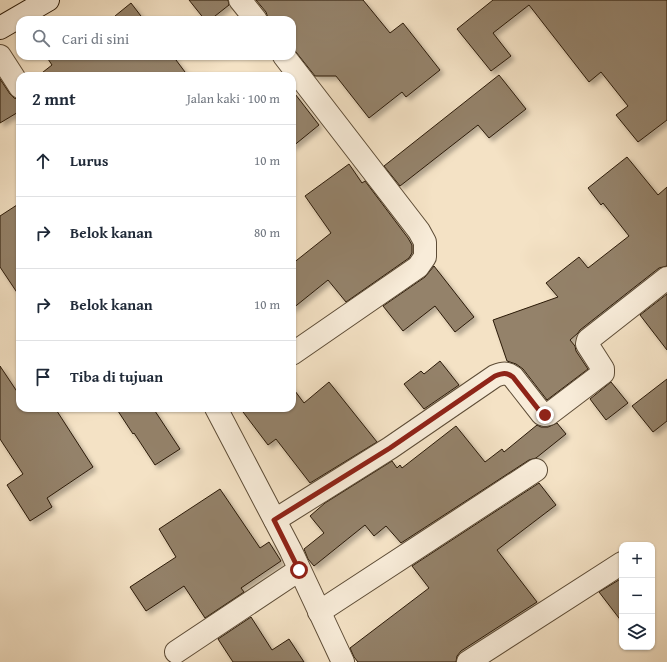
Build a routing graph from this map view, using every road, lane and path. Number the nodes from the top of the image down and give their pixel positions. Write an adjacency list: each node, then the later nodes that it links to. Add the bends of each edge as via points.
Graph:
1 (48, 0): 3 (street)
2 (240, 0): 4 (street)
3 (21, 16)
4 (253, 16)
5 (16, 19): 6 (street)
6 (0, 28)
7 (0, 56): 9 (street)
8 (287, 60): 11 (street, via 426,242 425,256 418,267)
9 (16, 81)
10 (667, 278): 14 (street, via 588,340 603,373 549,414 542,414 513,377 502,373 390,448)
11 (296, 351)
12 (218, 412): 14 (street)
13 (536, 470): 17 (street)
14 (274, 520): 16 (street)
15 (619, 565): 20 (street)
16 (299, 570): 17 (street); 18 (street)
17 (319, 612): 19 (street)
18 (176, 652)
19 (343, 662)
20 (468, 662)

